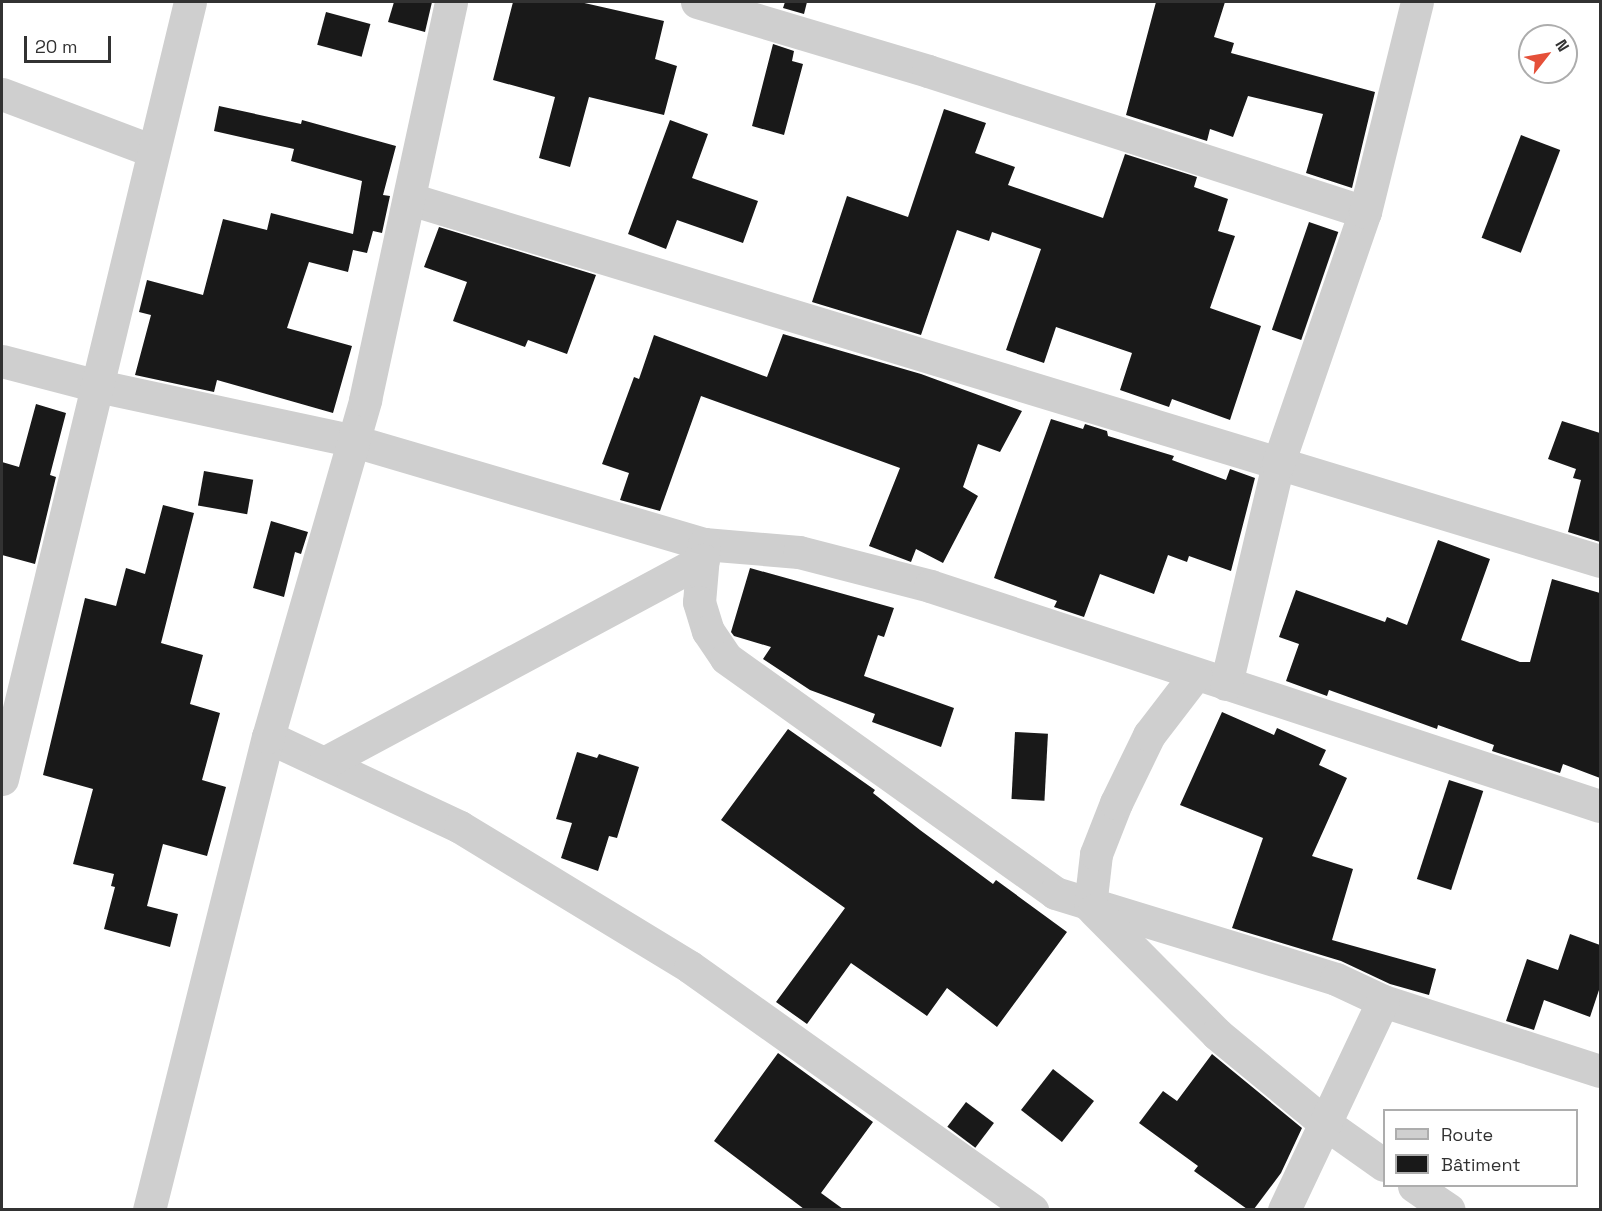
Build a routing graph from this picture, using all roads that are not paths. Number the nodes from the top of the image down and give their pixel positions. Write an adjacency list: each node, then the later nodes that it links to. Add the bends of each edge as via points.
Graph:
1 (190, 2): 6 (street)
2 (451, 2): 7 (street)
3 (697, 2): 8 (street, via 928,71)
4 (1417, 2): 8 (street)
5 (2, 94): 6 (street)
6 (153, 151): 10 (street)
7 (410, 199): 11 (street); 12 (street)
8 (1365, 212): 12 (street)
9 (2, 361): 10 (street)
10 (98, 386): 11 (street); 19 (street)
11 (354, 441): 13 (street); 17 (street)
12 (1278, 464): 14 (street); 16 (street)
13 (703, 552): 15 (street, via 799,552 930,586); 18 (street); 21 (street, via 699,602 708,631 726,658 1016,868 1055,893)
14 (1600, 561)
15 (1194, 675): 16 (street); 21 (street, via 1149,735 1116,803 1096,854)
16 (1226, 684): 20 (street)
17 (268, 737): 18 (street); 27 (street)
18 (324, 763): 28 (street, via 460,827 690,967)
19 (2, 779)
20 (1600, 806)
21 (1090, 906): 22 (street, via 1336,979); 24 (street, via 1217,1034)
22 (1383, 1000): 23 (street); 24 (street)
23 (1600, 1071)
24 (1326, 1124): 25 (street); 29 (street)
25 (1383, 1164)
26 (1417, 1187): 30 (street)
27 (149, 1209)
28 (1032, 1209)
29 (1284, 1209)
30 (1449, 1209)

